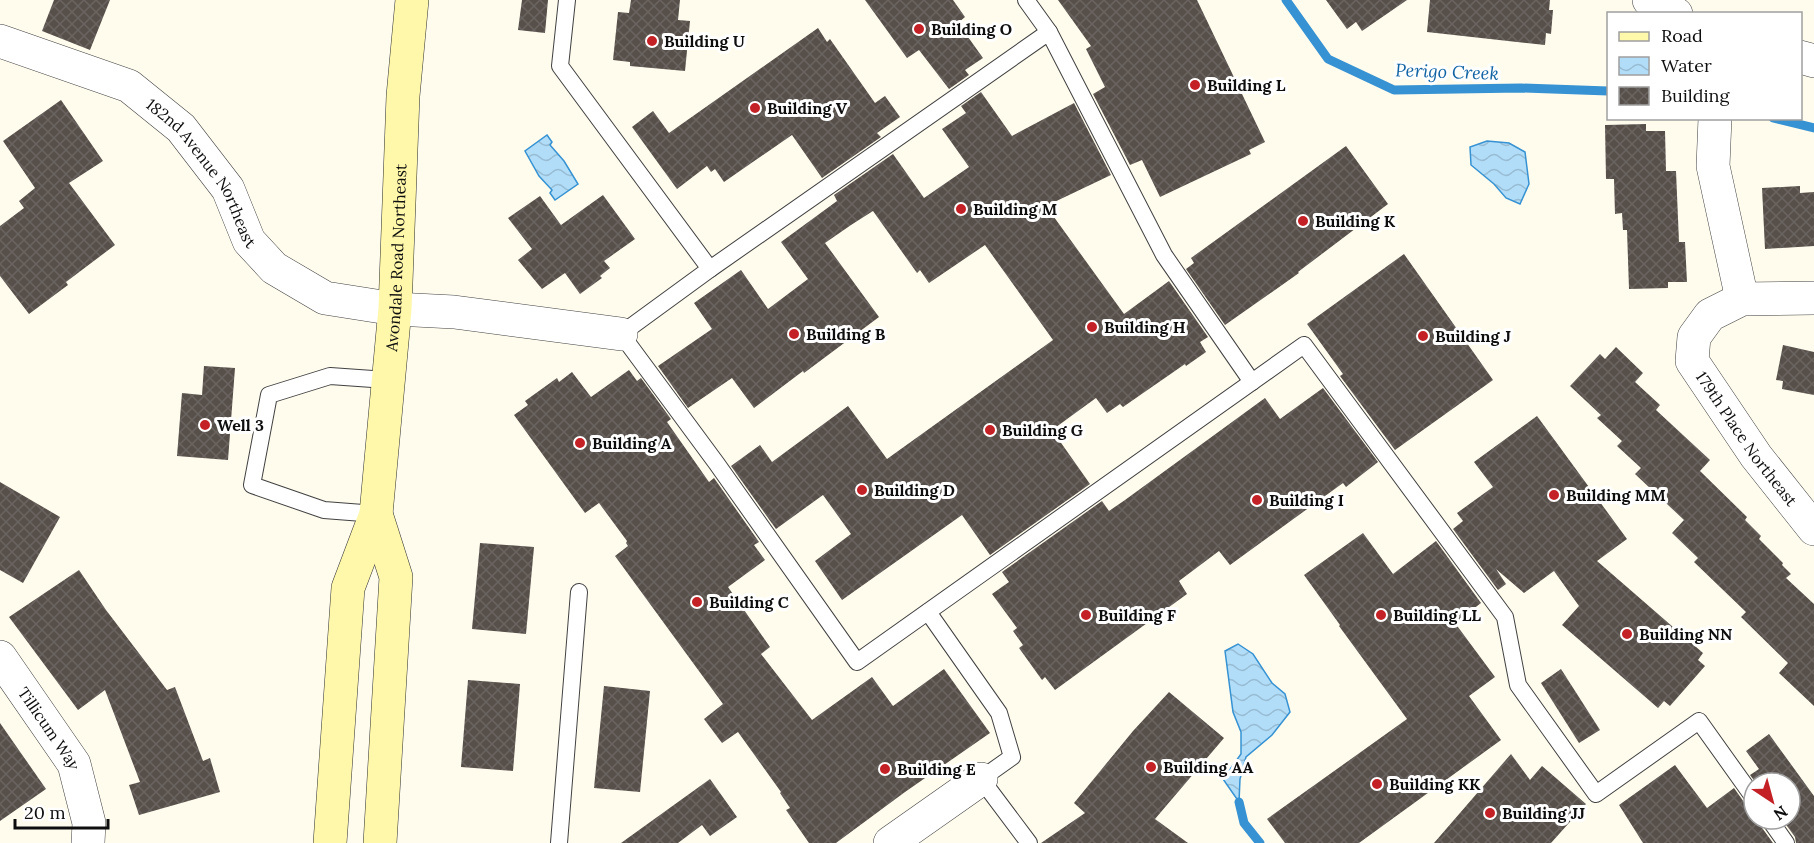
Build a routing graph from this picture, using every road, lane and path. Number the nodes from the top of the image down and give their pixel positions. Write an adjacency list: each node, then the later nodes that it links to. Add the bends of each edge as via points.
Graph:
1 (412, 0): 12 (main road, Avondale Road Northeast, via 403,96)
2 (567, 0): 9 (lane, via 560,66)
3 (1026, 0): 6 (lane)
4 (1649, 0): 5 (street)
5 (1672, 12)
6 (1049, 32): 9 (lane); 15 (lane, via 1164,255)
7 (3, 48): 12 (street, 182nd Avenue Northeast, via 129,86 181,128 228,189 249,240 273,268 325,298)
8 (1715, 120): 11 (street, via 1713,165)
9 (710, 269): 13 (lane)
10 (1814, 298): 11 (street)
11 (1743, 299): 17 (street, 179th Place Northeast, via 1710,315 1694,337 1692,361 1756,456)
12 (395, 309): 13 (street, 182nd Avenue Northeast, via 454,312); 14 (main road, Avondale Road Northeast)
13 (621, 334): 19 (lane, via 857,662)
14 (387, 380): 16 (main road, Avondale Road Northeast); 16 (lane, via 330,376 269,395 252,485 324,510)
15 (1252, 382): 19 (lane); 22 (lane, via 1304,345 1505,617 1518,684 1596,794 1699,721)
16 (376, 514): 24 (main road, Avondale Road Northeast, via 348,588); 25 (main road, Avondale Road Northeast, via 396,577)
17 (1814, 529)
18 (579, 592): 26 (lane)
19 (928, 612): 21 (lane, via 999,713 1012,757)
20 (0, 657): 23 (street, Tillicum Way, via 74,764 89,823)
21 (981, 779): 27 (street); 28 (lane)
22 (1742, 781)
23 (88, 843)
24 (330, 843)
25 (380, 843)
26 (559, 843)
27 (890, 843)
28 (1029, 843)

